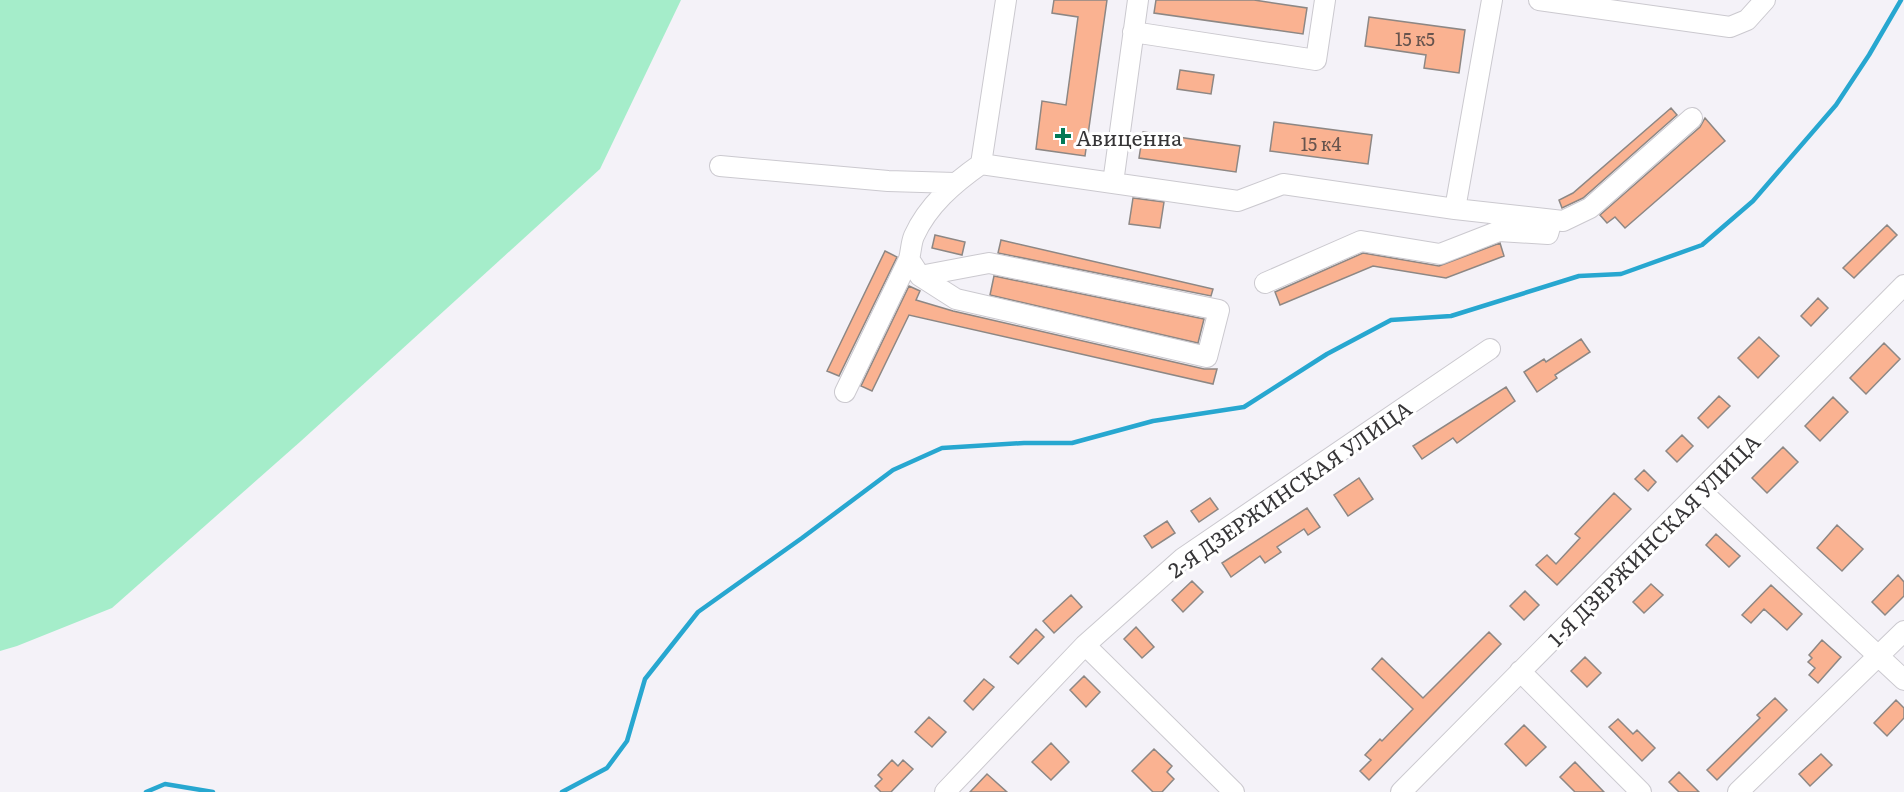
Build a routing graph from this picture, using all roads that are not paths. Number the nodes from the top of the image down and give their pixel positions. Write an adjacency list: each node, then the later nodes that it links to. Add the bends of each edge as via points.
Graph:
1 (1006, 0): 10 (street)
2 (1138, 0): 8 (street)
3 (1325, 0): 8 (street, via 1316,60)
4 (1492, 0): 14 (street)
5 (1539, 0): 7 (street)
6 (1765, 0): 7 (street, via 1747,20 1730,27)
7 (1621, 6)
8 (1133, 32): 13 (street)
9 (1692, 118): 15 (street, via 1590,208 1563,221)
10 (981, 164): 12 (street); 13 (street)
11 (720, 166): 12 (street)
12 (955, 183): 16 (street, via 929,211 914,237)
13 (1113, 183): 14 (street, via 1238,201 1283,184)
14 (1455, 210): 15 (street)
15 (1552, 220): 18 (street, via 1548,234 1499,231 1440,254 1361,241)
16 (909, 260): 17 (street); 21 (street)
17 (920, 276): 17 (street, via 956,299 1207,357 1219,309 989,263)
18 (1265, 283)
19 (1904, 285): 22 (street, 1-Я ДЗЕРЖИНСКАЯ УЛИЦА)
20 (1490, 349): 24 (street, 2-Я ДЗЕРЖИНСКАЯ УЛИЦА, via 1183,558)
21 (845, 392)
22 (1701, 491): 25 (street); 26 (street, 1-Я ДЗЕРЖИНСКАЯ УЛИЦА)
23 (1904, 631): 25 (street)
24 (1085, 645): 28 (street, 2-Я ДЗЕРЖИНСКАЯ УЛИЦА); 29 (street)
25 (1879, 656): 27 (street); 32 (street)
26 (1520, 671): 30 (street, 1-Я ДЗЕРЖИНСКАЯ УЛИЦА); 31 (street)
27 (1904, 680)
28 (945, 792)
29 (1234, 792)
30 (1401, 792)
31 (1641, 792)
32 (1738, 792)

